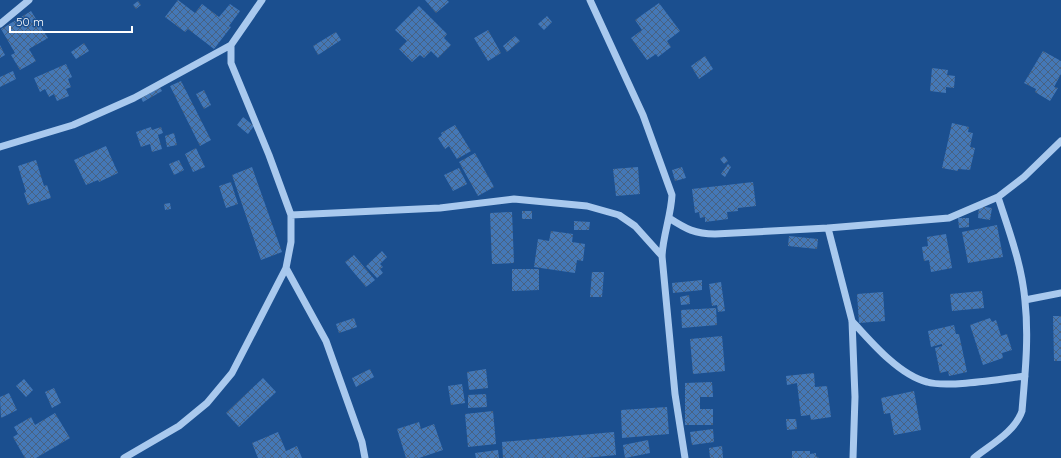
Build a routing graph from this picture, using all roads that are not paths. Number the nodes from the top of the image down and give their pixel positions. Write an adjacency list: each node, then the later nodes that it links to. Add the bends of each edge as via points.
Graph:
1 (29, 0): 4 (street)
2 (262, 0): 5 (street)
3 (590, 0): 10 (street, via 643,115 672,195)
4 (0, 24)
5 (231, 45): 7 (street, via 134,98 73,125); 9 (street, via 231,63)
6 (1061, 141): 8 (street)
7 (0, 147)
8 (998, 198): 11 (street, via 949,218); 15 (street, via 1016,252)
9 (291, 215): 12 (street, via 440,208 514,199 588,206 619,216 634,226); 13 (street, via 291,242)
10 (669, 218): 11 (street, via 699,234); 12 (street, via 663,238)
11 (828, 228): 16 (street)
12 (662, 256): 20 (street, via 675,394)
13 (286, 268): 18 (street, via 232,373 207,403 179,426); 19 (street, via 326,341 362,442)
14 (1061, 293): 15 (street)
15 (1025, 300): 17 (street)
16 (852, 321): 17 (street, via 875,346 898,365 912,376 928,383); 21 (street, via 855,397)
17 (1025, 376): 22 (street, via 1019,419 1011,429)
18 (124, 458)
19 (365, 458)
20 (685, 458)
21 (853, 458)
22 (974, 458)

